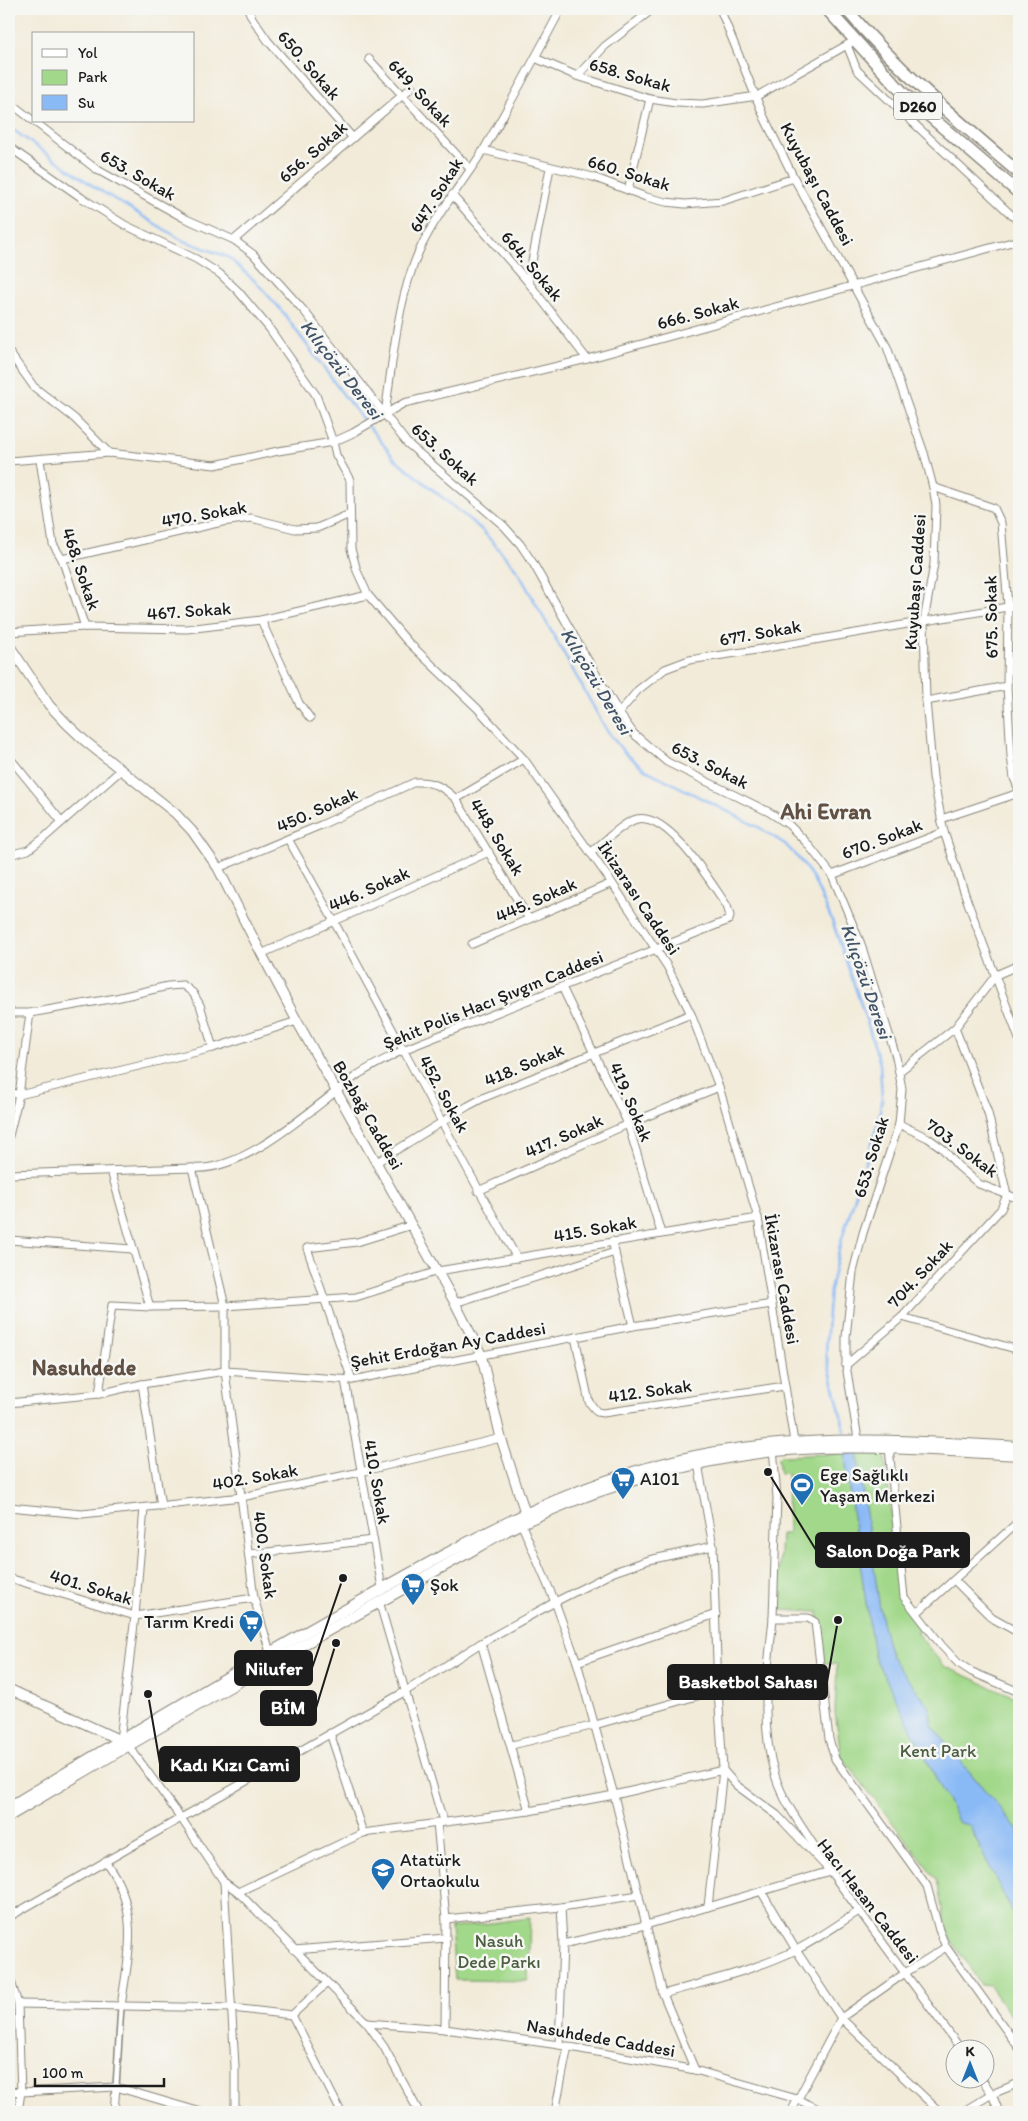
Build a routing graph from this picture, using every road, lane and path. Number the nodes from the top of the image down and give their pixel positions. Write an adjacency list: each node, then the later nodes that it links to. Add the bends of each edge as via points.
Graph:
1 (248, 9): 18 (street, 650. Sokak, via 268,41)
2 (560, 9): 8 (street, 647. Sokak)
3 (653, 9): 10 (street, via 605,46)
4 (720, 9): 13 (street, Kuyubaşı Caddesi)
5 (827, 9): 7 (highway, D260)
6 (846, 9): 23 (highway, D260, via 945,110)
7 (851, 43): 13 (street, 658. Sokak); 26 (highway, D260, via 927,115); 28 (street, via 857,70)
8 (535, 58): 10 (street, 658. Sokak); 20 (street, 647. Sokak)
9 (369, 59): 12 (street, 649. Sokak)
10 (577, 76): 14 (street, 658. Sokak)
11 (412, 87): 12 (street, 656. Sokak)
12 (402, 96): 18 (street, 656. Sokak); 22 (street, 649. Sokak)
13 (757, 96): 14 (street, 658. Sokak, via 703,104); 24 (street, Kuyubaşı Caddesi)
14 (650, 99): 25 (street)
15 (9, 102): 16 (street, 653. Sokak)
16 (32, 120)
17 (35, 122): 29 (street, 653. Sokak, via 96,169 184,218)
18 (352, 138): 29 (street, 656. Sokak)
19 (9, 147): 36 (street, İkizarası Caddesi, via 125,225 220,274 269,328 316,396)
20 (483, 150): 21 (street, 660. Sokak); 22 (street, 647. Sokak)
21 (550, 168): 25 (street, 660. Sokak, via 593,177); 31 (street)
22 (470, 169): 27 (street, 647. Sokak)
23 (1019, 173)
24 (794, 178): 25 (street, 660. Sokak, via 715,202 666,202); 32 (street, Kuyubaşı Caddesi)
25 (628, 190)
26 (1019, 193)
27 (452, 195): 31 (street, 664. Sokak); 35 (street, 647. Sokak, via 428,234 412,269 398,326)
28 (1019, 222)
29 (234, 240): 35 (street, 653. Sokak, via 268,268)
30 (1019, 240): 32 (street, 666. Sokak)
31 (528, 282): 34 (street, 664. Sokak)
32 (854, 286): 34 (street, 666. Sokak); 40 (street, Kuyubaşı Caddesi, via 887,347)
33 (9, 352): 37 (street, via 34,387 74,418)
34 (587, 359): 35 (street, 666. Sokak, via 404,403)
35 (385, 414): 36 (street, 666. Sokak); 53 (street, 653. Sokak, via 407,443 504,526 520,544)
36 (333, 442): 37 (street, 666. Sokak, via 215,465); 41 (street, İkizarası Caddesi, via 339,464 350,480)
37 (109, 453): 38 (street, 666. Sokak)
38 (40, 460): 39 (street, 666. Sokak); 42 (street, 468. Sokak, via 53,544)
39 (9, 461)
40 (933, 487): 45 (street, 675. Sokak, via 994,508 1001,523); 47 (street, Kuyubaşı Caddesi, via 936,505 934,564)
41 (350, 514): 42 (street, 470. Sokak, via 317,528 295,529 251,518 222,522); 43 (street, İkizarası Caddesi, via 353,559)
42 (62, 559): 48 (street, 468. Sokak)
43 (368, 595): 46 (street, 467. Sokak); 56 (street, İkizarası Caddesi, via 407,641 477,708)
44 (1019, 604): 45 (street, 677. Sokak)
45 (1008, 606): 47 (street, 677. Sokak); 51 (street, 675. Sokak)
46 (261, 620): 48 (street, 467. Sokak, via 187,629); 54 (street, via 299,703)
47 (924, 621): 52 (street, Kuyubaşı Caddesi); 53 (street, 677. Sokak, via 689,660 665,669 638,690)
48 (85, 628): 49 (street, 467. Sokak)
49 (9, 632)
50 (9, 645): 57 (street, Bozbağ Caddesi, via 49,705 85,741)
51 (1007, 686): 52 (street); 59 (street, 675. Sokak, via 1010,756)
52 (926, 701): 61 (street, Kuyubaşı Caddesi)
53 (619, 713): 69 (street, 653. Sokak, via 634,734 666,762 769,812 789,826)
54 (310, 718)
55 (9, 757): 62 (street)
56 (524, 759): 60 (street); 66 (street, İkizarası Caddesi)
57 (121, 770): 62 (street); 68 (street, Bozbağ Caddesi, via 184,821)
58 (428, 782): 60 (street, 448. Sokak, via 438,784); 64 (street, 450. Sokak, via 415,782)
59 (1019, 792): 61 (street)
60 (456, 799): 65 (street, 448. Sokak)
61 (941, 819): 63 (street, Kuyubaşı Caddesi)
62 (62, 822): 67 (street, via 28,850)
63 (944, 832): 69 (street, 670. Sokak); 77 (street, Kuyubaşı Caddesi)
64 (288, 839): 68 (street, 450. Sokak); 72 (street, 452. Sokak)
65 (489, 852): 71 (street, 448. Sokak); 72 (street, 446. Sokak)
66 (590, 852): 70 (street, İkizarası Caddesi); 74 (street, Şehit Polis Hacı Şıvgın Caddesi, via 630,821 646,819 678,838 728,906 729,920)
67 (9, 855)
68 (218, 868): 75 (street, Bozbağ Caddesi)
69 (832, 876): 88 (street, 653. Sokak, via 861,944)
70 (612, 883): 71 (street, 445. Sokak); 74 (street, İkizarası Caddesi)
71 (530, 920): 73 (street, 445. Sokak)
72 (334, 921): 75 (street, 446. Sokak); 86 (street, 452. Sokak)
73 (472, 944)
74 (657, 950): 78 (street, Şehit Polis Hacı Şıvgın Caddesi); 81 (street, İkizarası Caddesi)
75 (261, 954): 82 (street, Bozbağ Caddesi)
76 (1019, 965): 77 (street)
77 (996, 974): 83 (street); 84 (street, Kuyubaşı Caddesi)
78 (562, 988): 86 (street, Şehit Polis Hacı Şıvgın Caddesi); 87 (street, 419. Sokak)
79 (9, 1013): 80 (street)
80 (30, 1013): 85 (street, via 168,986 183,986 193,993 200,1005); 92 (street)
81 (691, 1014): 87 (street, 418. Sokak); 89 (street, İkizarası Caddesi)
82 (297, 1021): 85 (street); 90 (street, Bozbağ Caddesi)
83 (955, 1028): 88 (street); 102 (street, via 988,1113)
84 (1019, 1039)
85 (213, 1048): 92 (street)
86 (402, 1050): 90 (street, Şehit Polis Hacı Şıvgın Caddesi); 93 (street, 452. Sokak)
87 (594, 1052): 93 (street, 418. Sokak, via 486,1097); 94 (street, 419. Sokak)
88 (900, 1071): 95 (street, 653. Sokak)
89 (719, 1087): 94 (street, 417. Sokak); 104 (street, İkizarası Caddesi)
90 (336, 1091): 97 (street, Bozbağ Caddesi); 98 (street, Şehit Polis Hacı Şıvgın Caddesi, via 250,1153 216,1167)
91 (9, 1092): 92 (street)
92 (20, 1094): 96 (street)
93 (443, 1122): 97 (street, 418. Sokak); 101 (street, 452. Sokak)
94 (628, 1124): 101 (street, 417. Sokak); 106 (street, 419. Sokak)
95 (899, 1124): 102 (street, 703. Sokak, via 942,1148 979,1184); 123 (street, 653. Sokak, via 853,1272)
96 (9, 1136)
97 (377, 1162): 105 (street, Bozbağ Caddesi)
98 (192, 1168): 99 (street, Şehit Polis Hacı Şıvgın Caddesi); 116 (street, 400. Sokak)
99 (111, 1171): 100 (street, Şehit Polis Hacı Şıvgın Caddesi); 109 (street)
100 (9, 1174)
101 (478, 1191): 111 (street, 452. Sokak)
102 (1007, 1195): 103 (street, 703. Sokak); 118 (street, 704. Sokak, via 1001,1209)
103 (1019, 1198)
104 (758, 1218): 106 (street, 415. Sokak); 115 (street, İkizarası Caddesi)
105 (412, 1225): 112 (street, Bozbağ Caddesi); 113 (street, 410. Sokak, via 357,1242 307,1248)
106 (661, 1234): 108 (street, 415. Sokak)
107 (9, 1240): 109 (street)
108 (612, 1241): 110 (street); 111 (street, 415. Sokak)
109 (132, 1249): 117 (street)
110 (615, 1252): 114 (street); 119 (street)
111 (517, 1258): 112 (street, 415. Sokak)
112 (438, 1271): 113 (street, 415. Sokak, via 356,1297); 114 (street, Bozbağ Caddesi)
113 (325, 1299): 116 (street, 415. Sokak); 125 (street, 410. Sokak)
114 (455, 1303): 122 (street, Bozbağ Caddesi)
115 (772, 1304): 119 (street, Şehit Erdoğan Ay Caddesi); 127 (street, İkizarası Caddesi)
116 (225, 1306): 117 (street, 415. Sokak); 124 (street, 400. Sokak)
117 (150, 1307): 128 (street, 415. Sokak, via 112,1305)
118 (902, 1317): 121 (street); 123 (street, 704. Sokak)
119 (633, 1326): 120 (street, Şehit Erdoğan Ay Caddesi)
120 (576, 1337): 122 (street, Şehit Erdoğan Ay Caddesi); 127 (street, 412. Sokak, via 589,1402 597,1412)
121 (1019, 1350)
122 (482, 1354): 125 (street, Şehit Erdoğan Ay Caddesi); 130 (street, Bozbağ Caddesi)
123 (846, 1365): 131 (street, 653. Sokak)
124 (225, 1371): 125 (street, Şehit Erdoğan Ay Caddesi); 126 (street, Şehit Erdoğan Ay Caddesi); 139 (street, 400. Sokak)
125 (348, 1380): 138 (street, 410. Sokak)
126 (142, 1384): 128 (street, Şehit Erdoğan Ay Caddesi); 140 (street)
127 (785, 1386): 132 (street, İkizarası Caddesi)
128 (99, 1394): 129 (street, Şehit Erdoğan Ay Caddesi)
129 (9, 1404)
130 (501, 1438): 138 (street, 402. Sokak); 143 (street, Bozbağ Caddesi)
131 (858, 1439): 132 (main road); 133 (main road)
132 (794, 1442): 135 (main road)
133 (889, 1444): 134 (main road); 135 (main road); 136 (main road); 155 (street, via 904,1597)
134 (1019, 1447)
135 (773, 1448): 137 (main road); 143 (main road, via 716,1452 666,1462 575,1491); 158 (street, via 777,1498)
136 (1019, 1455)
137 (698, 1464): 145 (main road, via 596,1492); 147 (street)
138 (360, 1472): 139 (street, 402. Sokak); 146 (street, 410. Sokak)
139 (242, 1497): 140 (street, 402. Sokak); 148 (street, 400. Sokak)
140 (161, 1506): 142 (street, 402. Sokak)
141 (9, 1507): 142 (street, 402. Sokak, via 82,1514)
142 (144, 1508): 157 (street)
143 (525, 1512): 151 (main road)
144 (1019, 1521): 150 (street)
145 (521, 1523): 153 (main road); 154 (street)
146 (373, 1540): 148 (street); 151 (street, 410. Sokak)
147 (713, 1546): 154 (street, via 649,1560 614,1572); 156 (street)
148 (250, 1554): 152 (street, 400. Sokak)
149 (9, 1578): 157 (street, 401. Sokak)
150 (954, 1580): 155 (street); 159 (street, via 992,1618)
151 (382, 1588): 161 (main road)
152 (254, 1598): 157 (street, 401. Sokak); 161 (street, 400. Sokak)
153 (380, 1601): 165 (street); 169 (main road)
154 (555, 1602): 160 (street); 162 (street)
155 (917, 1613): 166 (street, via 958,1663)
156 (716, 1614): 162 (street); 164 (street)
157 (135, 1616): 169 (street)
158 (773, 1618): 180 (street, via 765,1700 768,1742 775,1776); 193 (street, via 808,1618 815,1622 829,1739 835,1760 927,1886)
159 (1019, 1632)
160 (481, 1643): 165 (street); 170 (street)
161 (270, 1652): 169 (main road)
162 (577, 1662): 167 (street)
163 (9, 1689): 169 (street)
164 (718, 1690): 167 (street); 171 (street)
165 (406, 1691): 168 (street); 177 (street)
166 (1019, 1692)
167 (595, 1725): 170 (street); 172 (street)
168 (330, 1733): 176 (street); 178 (street)
169 (124, 1743): 173 (main road); 175 (main road); 176 (street)
170 (512, 1745): 174 (street)
171 (723, 1770): 172 (street); 180 (street, Hacı Hasan Caddesi, via 736,1785 777,1815); 186 (street)
172 (614, 1795): 174 (street); 184 (street)
173 (9, 1808)
174 (530, 1811): 177 (street)
175 (9, 1816)
176 (180, 1818): 179 (street); 181 (street)
177 (440, 1821): 178 (street); 189 (street)
178 (363, 1833): 183 (street)
179 (105, 1861): 188 (street); 201 (street, via 118,1877 129,1917 130,1942)
180 (830, 1871): 182 (street); 187 (street, Hacı Hasan Caddesi)
181 (224, 1882): 183 (street); 202 (street)
182 (761, 1891): 186 (street); 195 (street)
183 (238, 1892): 194 (street)
184 (639, 1895): 185 (street); 190 (street)
185 (562, 1907): 189 (street); 192 (street)
186 (708, 1907): 190 (street)
187 (859, 1911): 195 (street); 196 (street, Hacı Hasan Caddesi)
188 (9, 1917)
189 (446, 1919): 191 (street)
190 (646, 1925): 192 (street); 199 (street)
191 (446, 1938): 194 (street); 206 (street)
192 (563, 1944): 208 (street)
193 (946, 1947): 196 (street); 210 (street)
194 (294, 1950): 198 (street)
195 (796, 1950): 199 (street, via 732,1974); 204 (street)
196 (905, 1973): 204 (street); 207 (street, Hacı Hasan Caddesi)
197 (9, 1975): 200 (street)
198 (327, 1983): 203 (street); 205 (street)
199 (663, 1994): 211 (street)
200 (18, 2004): 201 (street); 216 (street)
201 (121, 2006): 202 (street); 213 (street)
202 (232, 2008): 203 (street); 222 (street)
203 (292, 2015): 223 (street)
204 (841, 2018): 218 (street); 228 (street)
205 (367, 2023): 206 (street, Nasuhdede Caddesi); 224 (street, via 384,2047)
206 (445, 2028): 208 (street, Nasuhdede Caddesi)
207 (953, 2038)
208 (559, 2045): 209 (street, Nasuhdede Caddesi)
209 (568, 2046): 211 (street, Nasuhdede Caddesi); 225 (street)
210 (1019, 2048)
211 (695, 2070): 218 (street, Nasuhdede Caddesi)
212 (1019, 2083): 217 (street)
213 (116, 2087): 216 (street); 220 (street); 221 (street)
214 (988, 2088): 217 (street)
215 (9, 2091): 216 (street)
216 (21, 2092): 219 (street)
217 (992, 2094): 229 (street); 230 (street)
218 (797, 2099): 226 (street); 227 (street, Nasuhdede Caddesi)
219 (18, 2112)
220 (114, 2112)
221 (201, 2112)
222 (235, 2112)
223 (341, 2112)
224 (419, 2112)
225 (555, 2112)
226 (791, 2112)
227 (824, 2112)
228 (940, 2112)
229 (962, 2112)
230 (999, 2112)

